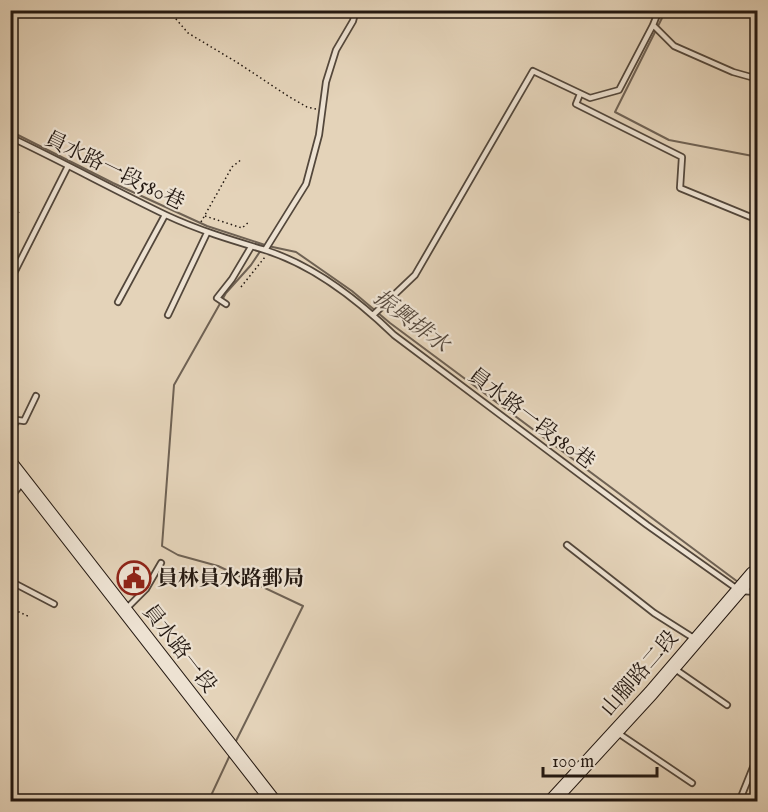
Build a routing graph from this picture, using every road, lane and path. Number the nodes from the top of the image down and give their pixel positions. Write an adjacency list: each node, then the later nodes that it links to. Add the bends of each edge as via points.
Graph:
1 (356, 10): 7 (lane, via 336,50)
2 (659, 10): 4 (lane)
3 (171, 12): 7 (path, via 188,33 307,107)
4 (653, 25): 5 (lane, via 674,46); 6 (lane, via 619,90 590,98)
5 (758, 79)
6 (580, 94): 14 (lane, via 576,104 682,157 680,188); 26 (lane, via 533,71 415,275)
7 (322, 110): 20 (lane, via 306,184)
8 (10, 137): 10 (lane, 員水路一段580巷)
9 (242, 159): 13 (path, via 232,167)
10 (68, 166): 12 (lane, 員水路一段580巷); 21 (lane)
11 (19, 212): 16 (path)
12 (165, 214): 17 (lane, 員水路一段580巷); 23 (lane)
13 (204, 216): 15 (path, via 242,228); 17 (path)
14 (758, 220)
15 (250, 221)
16 (10, 228)
17 (198, 229): 18 (lane, 員水路一段580巷)
18 (207, 233): 19 (lane, 員水路一段580巷); 25 (lane)
19 (251, 247): 20 (lane, 員水路一段580巷); 24 (lane, via 217,298)
20 (267, 251): 22 (path); 26 (lane, 員水路一段580巷, via 313,272)
21 (10, 281)
22 (241, 287)
23 (118, 302)
24 (226, 304)
25 (168, 315)
26 (373, 315): 36 (lane, 員水路一段580巷, via 394,335 646,525)
27 (36, 396): 28 (lane, via 24,421 17,420)
28 (10, 432)
29 (10, 463): 30 (street, 員水路一段)
30 (24, 480): 31 (lane); 40 (street, 員水路一段)
31 (10, 498)
32 (567, 545): 42 (lane, via 654,613)
33 (161, 563): 40 (lane, via 146,589)
34 (758, 572): 36 (street, 山腳路二段)
35 (10, 581): 38 (lane)
36 (740, 591): 37 (lane); 42 (street, 山腳路二段)
37 (758, 592)
38 (54, 604)
39 (10, 608): 41 (path)
40 (124, 611): 48 (street, 員水路一段)
41 (30, 617)
42 (696, 640): 43 (street, 山腳路二段)
43 (673, 667): 44 (lane); 45 (street, 山腳路二段)
44 (727, 705)
45 (616, 732): 47 (lane); 51 (street, 山腳路二段)
46 (758, 755): 52 (lane)
47 (692, 783)
48 (273, 801)
49 (301, 801): 50 (lane)
50 (312, 801)
51 (551, 801)
52 (739, 801)

